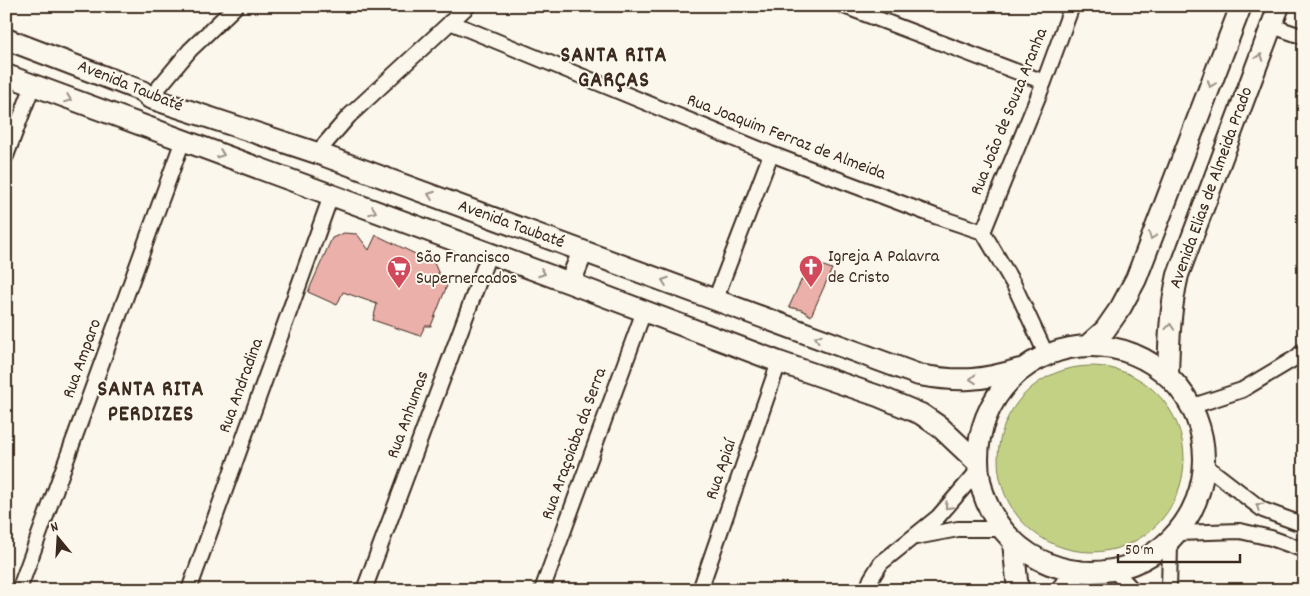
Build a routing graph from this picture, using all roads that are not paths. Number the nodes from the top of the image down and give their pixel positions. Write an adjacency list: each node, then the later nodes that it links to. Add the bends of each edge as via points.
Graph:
1 (236, 6): 15 (street, via 190,50)
2 (468, 6): 7 (street)
3 (844, 6): 12 (street)
4 (1072, 6): 12 (street, Rua João de Souza Aranha)
5 (1241, 6): 29 (street, Avenida Elias de Almeida Prado, one-way to 29, via 1136,279 1105,330)
6 (1279, 6): 8 (street, Avenida Elias de Almeida Prado)
7 (450, 22): 19 (street, via 348,116); 20 (street, Rua Joaquim Ferraz de Almeida)
8 (1272, 26): 9 (street); 34 (street, Avenida Elias de Almeida Prado, one-way to 8, via 1170,325 1178,275)
9 (1304, 37)
10 (6, 39): 14 (street, Avenida Taubaté)
11 (6, 75): 13 (street, Avenida Taubaté)
12 (1044, 82): 23 (street, Rua João de Souza Aranha)
13 (33, 86): 16 (street, Avenida Taubaté, one-way to 16); 21 (street)
14 (130, 86): 15 (street, Avenida Taubaté); 16 (street)
15 (150, 98): 17 (street); 19 (street, Avenida Taubaté)
16 (115, 116): 17 (street, Avenida Taubaté)
17 (142, 126): 18 (street, Avenida Taubaté)
18 (183, 140): 22 (street, Avenida Taubaté, one-way to 22); 45 (street, Rua Amparo)
19 (317, 153): 24 (street, Avenida Taubaté, one-way to 19)
20 (771, 154): 23 (street, Rua Joaquim Ferraz de Almeida); 27 (street)
21 (6, 156)
22 (331, 196): 25 (street, Avenida Taubaté, one-way to 25); 46 (street, Rua Andradina)
23 (983, 232): 30 (street, via 1014,285)
24 (583, 251): 26 (street); 27 (street, Avenida Taubaté, one-way to 24)
25 (489, 254): 26 (street, Avenida Taubaté, one-way to 26); 47 (street, Rua Anhumas)
26 (570, 283): 28 (street, Avenida Taubaté)
27 (715, 300): 33 (street, Avenida Taubaté, one-way to 27, via 971,380 919,375)
28 (644, 311): 32 (street, Avenida Taubaté); 48 (street, Rua Araçoiaba da Serra)
29 (1087, 346): 30 (street); 34 (street, via 1128,350 1154,363)
30 (1046, 354): 33 (street)
31 (1301, 356): 35 (street, via 1242,390)
32 (779, 362): 37 (street, Avenida Taubaté, via 922,414 940,427); 49 (street, Rua Apiaí)
33 (1020, 370): 37 (street, via 998,394 983,423)
34 (1168, 375): 35 (street)
35 (1193, 406): 36 (street, via 1203,432)
36 (1206, 466): 38 (street, one-way to 36, via 1263,510); 41 (street, via 1193,510)
37 (977, 468): 39 (street, via 986,504); 40 (street, one-way to 40, via 938,517)
38 (1304, 526)
39 (1007, 535): 40 (street, via 958,529); 44 (street, via 1045,563); 51 (street)
40 (915, 537): 50 (street, via 881,563)
41 (1174, 539): 42 (street, via 1240,531); 43 (street, via 1145,559); 54 (street)
42 (1304, 550)
43 (1114, 570): 44 (street); 53 (street)
44 (1079, 571): 52 (street)
45 (18, 590)
46 (189, 590)
47 (364, 590)
48 (542, 590)
49 (700, 590)
50 (867, 590)
51 (1018, 590)
52 (1061, 590)
53 (1133, 590)
54 (1169, 590)

